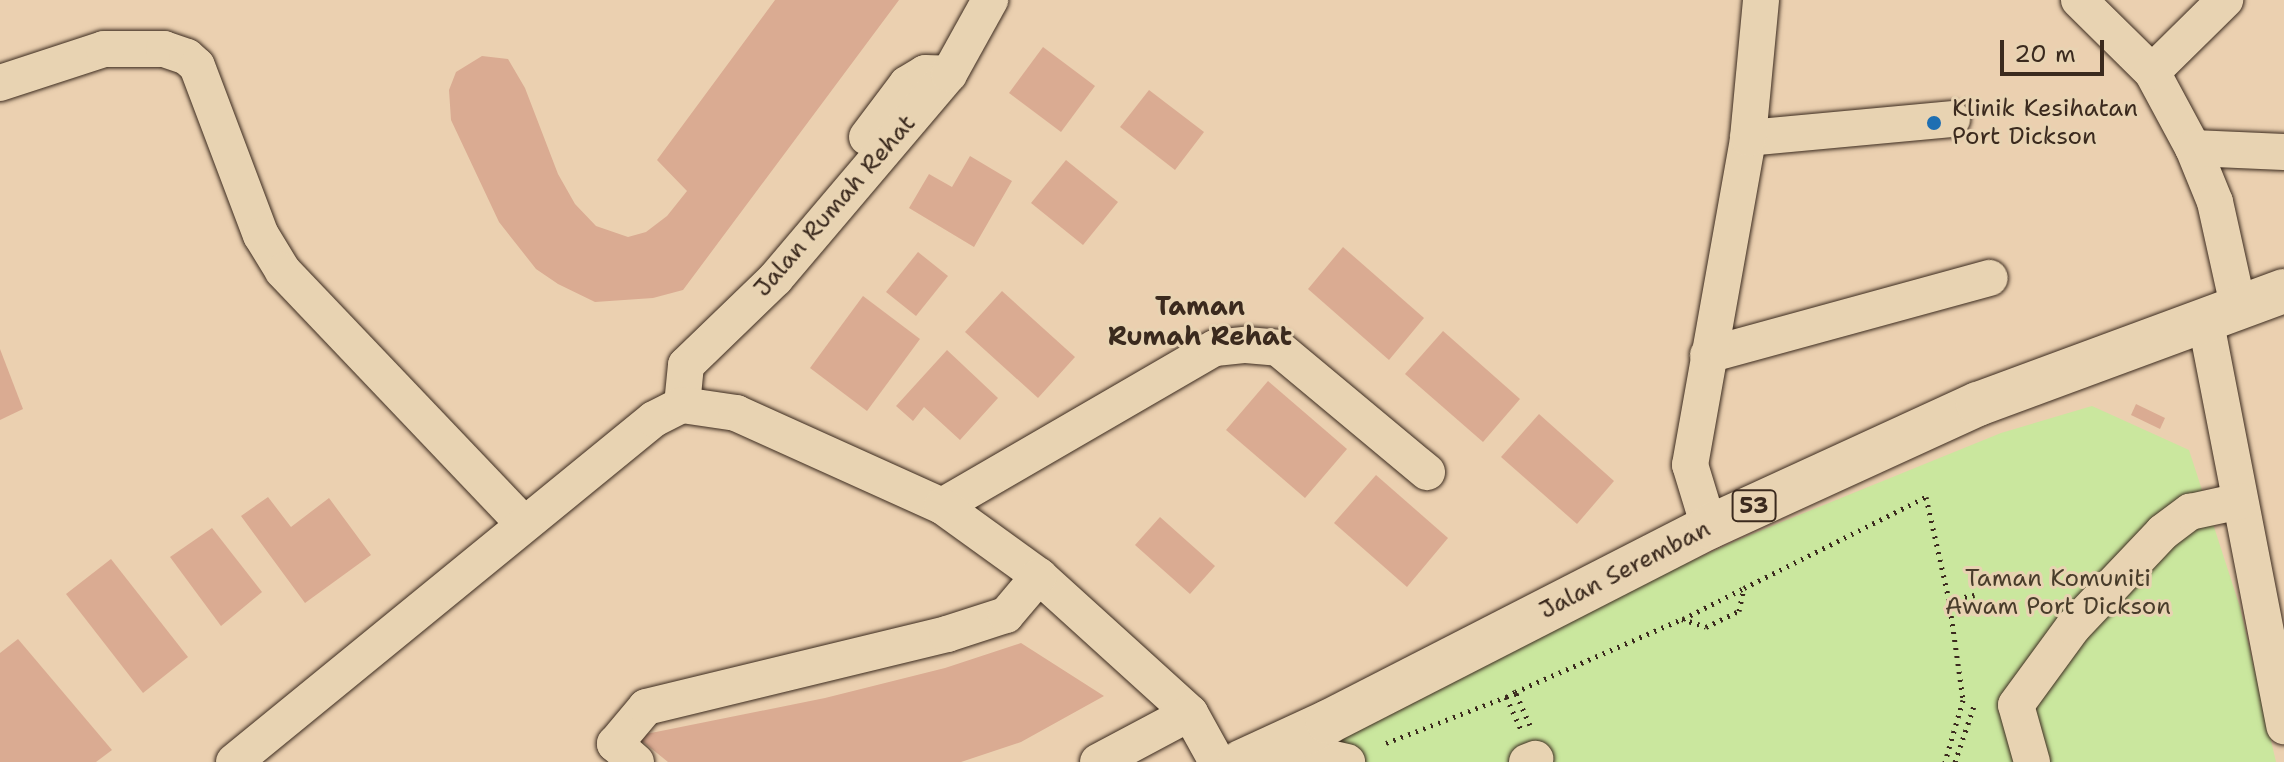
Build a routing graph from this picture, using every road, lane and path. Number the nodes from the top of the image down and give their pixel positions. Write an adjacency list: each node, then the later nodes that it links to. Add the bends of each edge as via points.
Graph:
1 (990, 0): 15 (street, Jalan Rumah Rehat, via 949,74 776,278 686,365)
2 (1761, 0): 8 (street)
3 (2079, 0): 5 (street)
4 (2225, 0): 5 (street)
5 (2152, 72): 9 (street)
6 (0, 83): 19 (street, via 104,49 164,49 187,57 197,66 261,235 283,271)
7 (1952, 119): 8 (street)
8 (1748, 138): 14 (street)
9 (2193, 148): 10 (street); 13 (street, via 2215,202)
10 (2284, 152)
11 (1990, 278): 14 (street)
12 (2284, 291): 13 (main road, Jalan Seremban / 53)
13 (2222, 312): 17 (street); 20 (main road, Jalan Seremban / 53, via 1978,404)
14 (1708, 355): 20 (street, via 1690,465)
15 (682, 405): 18 (street, via 736,413); 19 (street, via 654,419)
16 (1427, 472): 18 (street, via 1278,348 1246,345 1215,348)
17 (2240, 501): 29 (street); 39 (street, via 2190,512 2163,532 2073,627 2016,705)
18 (942, 506): 21 (street)
19 (524, 524): 33 (street)
20 (1709, 527): 32 (main road, Jalan Seremban / 53)
21 (1039, 576): 28 (street); 34 (street, via 1006,615 646,707 615,744)
22 (1744, 588): 24 (path, via 1926,497); 25 (path); 25 (path, via 1739,611 1706,627)
23 (1975, 595): 24 (path)
24 (1949, 600): 37 (path, via 1963,700)
25 (1682, 619): 31 (path, via 1515,692)
26 (1506, 697): 30 (path)
27 (1974, 706): 38 (path)
28 (1190, 713): 32 (street); 35 (street)
29 (2284, 726)
30 (1386, 743)
31 (1531, 750)
32 (1247, 758): 36 (street)
33 (234, 762)
34 (636, 762)
35 (1098, 762)
36 (1347, 762)
37 (1945, 762)
38 (1955, 762)
39 (2032, 762)

